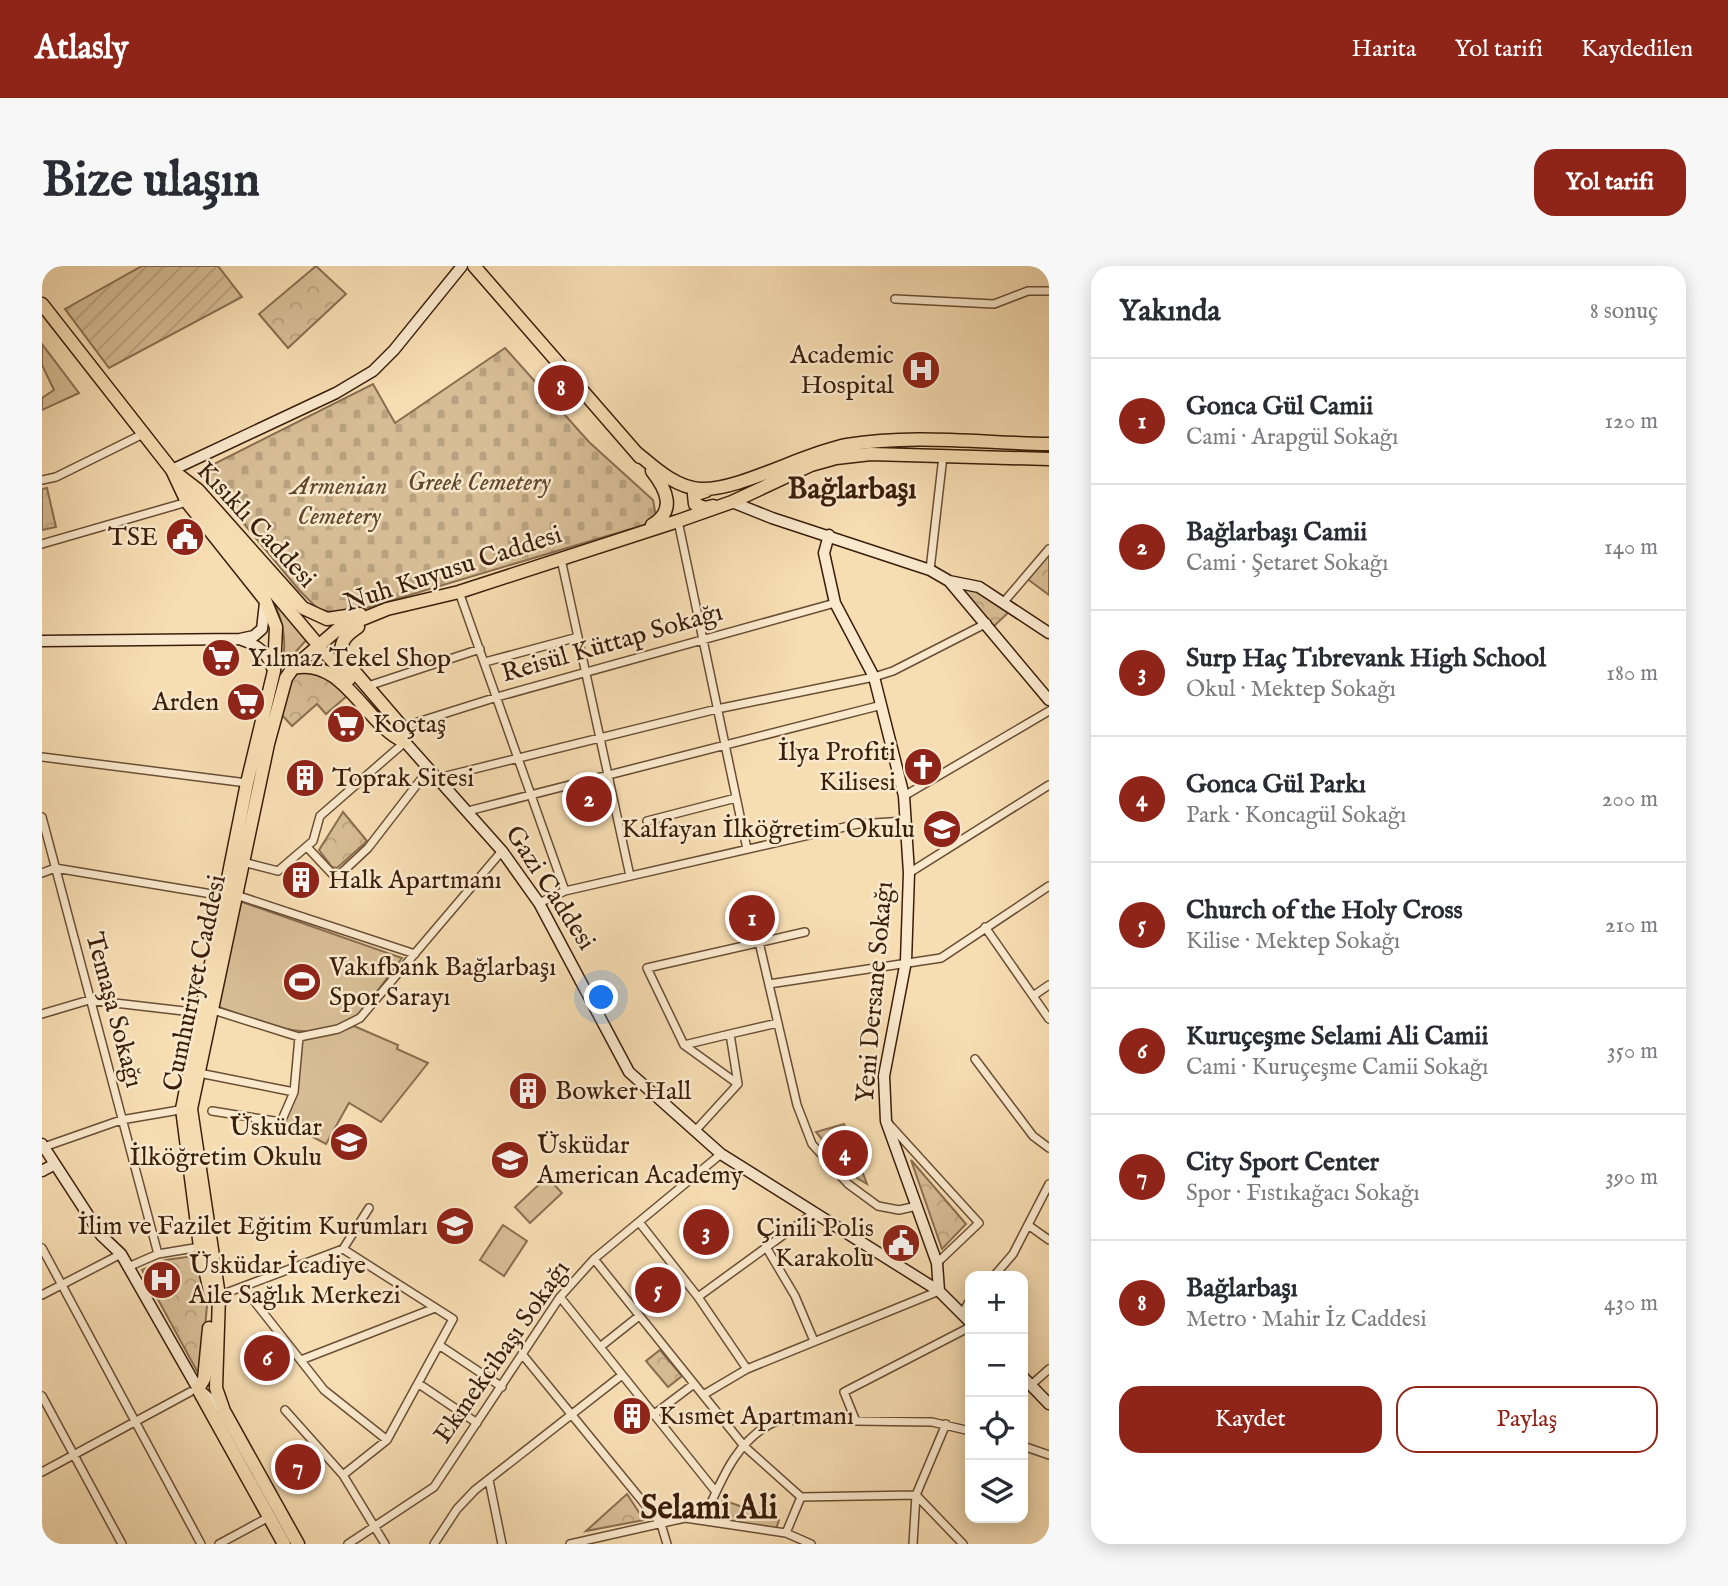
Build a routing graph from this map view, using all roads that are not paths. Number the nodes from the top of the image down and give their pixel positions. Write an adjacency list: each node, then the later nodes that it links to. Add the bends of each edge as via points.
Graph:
1 (462, 266): 11 (street, via 373,371)
2 (474, 266): 8 (main road)
3 (1049, 291): 4 (street, via 1028,291 994,304)
4 (895, 299)
5 (42, 306): 6 (main road, Kısıklı Caddesi)
6 (143, 434): 11 (main road, Kısıklı Caddesi); 12 (street)
7 (1049, 444): 13 (main road, via 886,441 848,445 814,452)
8 (636, 453): 13 (main road, via 679,484); 18 (main road, via 660,482 668,506 662,519)
9 (943, 456): 10 (main road, Nuh Kuyusu Caddesi); 15 (main road, Nuh Kuyusu Caddesi, via 836,458); 23 (street)
10 (1049, 459)
11 (172, 470): 14 (main road, Kısıklı Caddesi); 29 (main road, Kısıklı Caddesi, via 198,490 303,608 318,617 337,619); 35 (main road)
12 (42, 480)
13 (713, 489): 16 (main road, via 698,492 693,499 700,507)
14 (187, 502): 20 (street); 26 (main road, Kısıklı Caddesi)
15 (732, 502): 16 (main road, Nuh Kuyusu Caddesi); 19 (street)
16 (718, 506): 17 (main road, Nuh Kuyusu Caddesi)
17 (678, 521): 18 (main road, Nuh Kuyusu Caddesi); 34 (street)
18 (639, 532): 22 (main road, Nuh Kuyusu Caddesi)
19 (829, 535): 23 (street); 27 (street, Yeni Dersane Sokağı, via 824,553)
20 (42, 544)
21 (1049, 549): 28 (street)
22 (561, 559): 25 (main road, Nuh Kuyusu Caddesi); 32 (street)
23 (930, 570): 24 (street)
24 (949, 581): 28 (street, via 979,587); 30 (street)
25 (459, 592): 29 (main road, Nuh Kuyusu Caddesi); 37 (street)
26 (265, 600): 33 (street, via 262,629); 41 (main road, Kısıklı Caddesi, via 276,628)
27 (835, 603): 34 (street, Reisül Küttap Sokağı); 43 (street, Yeni Dersane Sokağı)
28 (1003, 603): 31 (street)
29 (387, 609): 40 (main road, Nuh Kuyusu Caddesi, via 338,629); 44 (main road, via 347,634 340,646 341,656)
30 (987, 623): 43 (street); 46 (street)
31 (1049, 634)
32 (578, 637): 39 (street); 42 (street)
33 (240, 639): 36 (street); 41 (street, via 269,657)
34 (703, 639): 42 (street, Reisül Küttap Sokağı); 48 (street)
35 (314, 640)
36 (42, 641)
37 (480, 649): 39 (street); 44 (street)
38 (325, 653): 52 (main road)
39 (485, 662): 45 (street)
40 (293, 668): 52 (main road, via 303,666 334,675 390,736); 71 (main road, Cumhuriyet Caddesi, via 286,678 268,744)
41 (274, 671): 59 (main road, Cumhuriyet Caddesi)
42 (586, 672): 45 (street, Reisül Küttap Sokağı); 51 (street)
43 (874, 677): 47 (street, Yeni Dersane Sokağı); 48 (street)
44 (368, 686): 50 (main road)
45 (497, 697): 50 (street, Reisül Küttap Sokağı); 55 (street)
46 (1049, 700)
47 (882, 705): 53 (street); 62 (street, Yeni Dersane Sokağı)
48 (717, 709): 51 (street); 53 (street)
49 (1049, 711): 62 (street)
50 (402, 727): 52 (main road)
51 (600, 738): 55 (street); 57 (street)
52 (405, 742): 56 (street, Gazi Caddesi); 68 (street, via 320,816 313,841)
53 (725, 746): 57 (street); 63 (street)
54 (42, 757): 59 (street)
55 (519, 758): 58 (street); 61 (street)
56 (429, 769): 58 (street, Gazi Caddesi); 68 (street, via 368,848 336,878)
57 (608, 776): 61 (street); 75 (street)
58 (438, 778): 64 (street, Gazi Caddesi)
59 (247, 783): 78 (main road, Cumhuriyet Caddesi)
60 (1049, 785): 74 (street)
61 (532, 796): 64 (street); 77 (street)
62 (904, 796): 67 (street, Yeni Dersane Sokağı)
63 (736, 799): 66 (street); 69 (street)
64 (468, 811): 70 (street, Gazi Caddesi)
65 (42, 817): 72 (street, Temaşa Sokağı)
66 (647, 821)
67 (905, 821): 69 (street, via 858,824); 74 (street, Yeni Dersane Sokağı)
68 (307, 846): 71 (street, via 278,871)
69 (747, 849): 75 (street)
70 (502, 850): 79 (street, Gazi Caddesi); 83 (street)
71 (243, 862): 78 (main road, Cumhuriyet Caddesi)
72 (55, 868): 73 (street); 78 (street); 88 (street, Temaşa Sokağı)
73 (42, 873)
74 (909, 873): 84 (street, Yeni Dersane Sokağı)
75 (630, 876): 77 (street)
76 (1049, 886): 80 (street)
77 (565, 891): 79 (street)
78 (230, 896): 83 (street); 89 (main road, Cumhuriyet Caddesi)
79 (539, 904): 104 (street, Gazi Caddesi, via 629,1072)
80 (985, 928): 84 (street, via 941,957); 87 (street)
81 (805, 932): 82 (street)
82 (759, 942): 85 (street); 95 (street, via 647,968)
83 (415, 954): 94 (street, via 360,1018 338,1029)
84 (906, 961): 85 (street); 103 (street, Yeni Dersane Sokağı, via 884,1076)
85 (769, 984): 92 (street)
86 (1049, 985): 87 (street)
87 (1033, 996): 91 (street)
88 (89, 1000): 89 (street); 90 (street); 102 (street, Temaşa Sokağı)
89 (205, 1010): 94 (street); 97 (main road, Cumhuriyet Caddesi); 100 (main road, Cumhuriyet Caddesi)
90 (42, 1014)
91 (1049, 1019)
92 (778, 1023): 93 (street); 111 (street, via 797,1105 812,1144 848,1184 878,1206 899,1210)
93 (730, 1034): 95 (street); 98 (street)
94 (299, 1037): 99 (street)
95 (684, 1045): 98 (street)
96 (975, 1059): 106 (street, via 1033,1136)
97 (199, 1073): 99 (street); 100 (main road, Cumhuriyet Caddesi)
98 (737, 1084): 104 (street)
99 (295, 1092): 101 (street, via 281,1122)
100 (186, 1109): 102 (street); 117 (main road, Cumhuriyet Caddesi); 133 (main road, Cumhuriyet Caddesi)
101 (212, 1111)
102 (121, 1120): 105 (street); 122 (street, Temaşa Sokağı)
103 (886, 1121): 111 (street, Yeni Dersane Sokağı); 124 (street, via 979,1223)
104 (696, 1130): 107 (street, Gazi Caddesi)
105 (43, 1145): 108 (street)
106 (1049, 1148)
107 (721, 1154): 113 (street, Gazi Caddesi); 114 (street, Ekmekcibaşı Sokağı)
108 (55, 1164): 109 (street); 121 (street, via 101,1235)
109 (42, 1171)
110 (1049, 1184): 115 (street)
111 (917, 1206): 124 (street, Yeni Dersane Sokağı)
112 (369, 1208): 120 (street)
113 (815, 1212): 118 (street); 129 (street, Gazi Caddesi)
114 (639, 1222): 123 (street, Ekmekcibaşı Sokağı); 132 (street)
115 (1028, 1225): 116 (street); 126 (street)
116 (1049, 1240)
117 (200, 1247): 122 (street); 133 (main road, Cumhuriyet Caddesi)
118 (766, 1247): 132 (street); 138 (street, via 795,1296)
119 (42, 1248): 127 (street)
120 (344, 1249): 128 (street); 134 (street)
121 (121, 1254): 125 (street); 127 (street)
122 (158, 1254): 125 (street)
123 (594, 1259): 131 (street, Ekmekcibaşı Sokağı); 135 (street)
124 (937, 1264): 129 (street, Yeni Dersane Sokağı)
125 (128, 1267): 151 (street)
126 (998, 1271)
127 (62, 1284): 130 (street); 160 (street)
128 (243, 1287): 133 (street); 142 (street)
129 (939, 1291): 136 (street, Gazi Caddesi); 138 (street)
130 (42, 1295)
131 (560, 1297): 140 (street); 141 (street, Ekmekcibaşı Sokağı)
132 (698, 1297): 143 (street)
133 (215, 1298): 151 (main road, Cumhuriyet Caddesi, via 207,1359); 156 (main road, Cumhuriyet Caddesi, via 216,1388)
134 (435, 1308): 139 (street, via 453,1318); 142 (street)
135 (639, 1316): 140 (street); 149 (street)
136 (965, 1318)
137 (965, 1323): 159 (street, via 844,1392)
138 (814, 1341): 143 (street)
139 (439, 1345): 148 (street); 150 (street)
140 (600, 1347): 145 (street)
141 (522, 1354): 150 (street, Ekmekcibaşı Sokağı); 158 (street)
142 (301, 1360): 164 (street, via 324,1390)
143 (747, 1369): 152 (street)
144 (1049, 1369): 146 (street)
145 (622, 1375): 157 (street); 158 (street)
146 (1028, 1380)
147 (1028, 1382): 154 (street)
148 (419, 1384): 161 (street); 164 (street)
149 (694, 1384): 152 (street); 157 (street)
150 (502, 1387): 161 (street, Ekmekcibaşı Sokağı)
151 (194, 1391): 156 (street); 160 (street); 175 (main road)
152 (703, 1395): 165 (street)
153 (42, 1396): 167 (street)
154 (1049, 1404)
155 (285, 1410): 170 (street)
156 (224, 1411): 184 (main road, Cumhuriyet Caddesi)
157 (653, 1415): 172 (street)
158 (571, 1416): 171 (street); 177 (street)
159 (855, 1419): 162 (street); 165 (street, via 779,1420 761,1428)
160 (136, 1422): 167 (street); 181 (street)
161 (477, 1423): 178 (street, Ekmekcibaşı Sokağı, via 434,1487)
162 (946, 1424): 163 (street); 173 (street)
163 (965, 1430)
164 (387, 1440): 170 (street)
165 (744, 1446): 172 (street); 174 (street)
166 (1028, 1448): 168 (street)
167 (74, 1455): 169 (street); 180 (street)
168 (1049, 1455)
169 (42, 1472)
170 (343, 1475): 178 (street)
171 (489, 1480): 187 (street, via 457,1508); 188 (street)
172 (716, 1492): 176 (street)
173 (916, 1495): 174 (street); 192 (street); 193 (street)
174 (801, 1497): 179 (street)
175 (269, 1517): 182 (street); 183 (main road)
176 (704, 1519): 177 (street); 179 (street)
177 (661, 1524): 189 (street); 190 (street)
178 (376, 1528): 185 (street, Ekmekcibaşı Sokağı); 186 (street)
179 (786, 1533): 191 (street)
180 (122, 1544)
181 (201, 1544)
182 (219, 1544)
183 (284, 1544)
184 (298, 1544)
185 (348, 1544)
186 (385, 1544)
187 (434, 1544)
188 (502, 1544)
189 (570, 1544)
190 (667, 1544)
191 (811, 1544)
192 (913, 1544)
193 (963, 1544)

